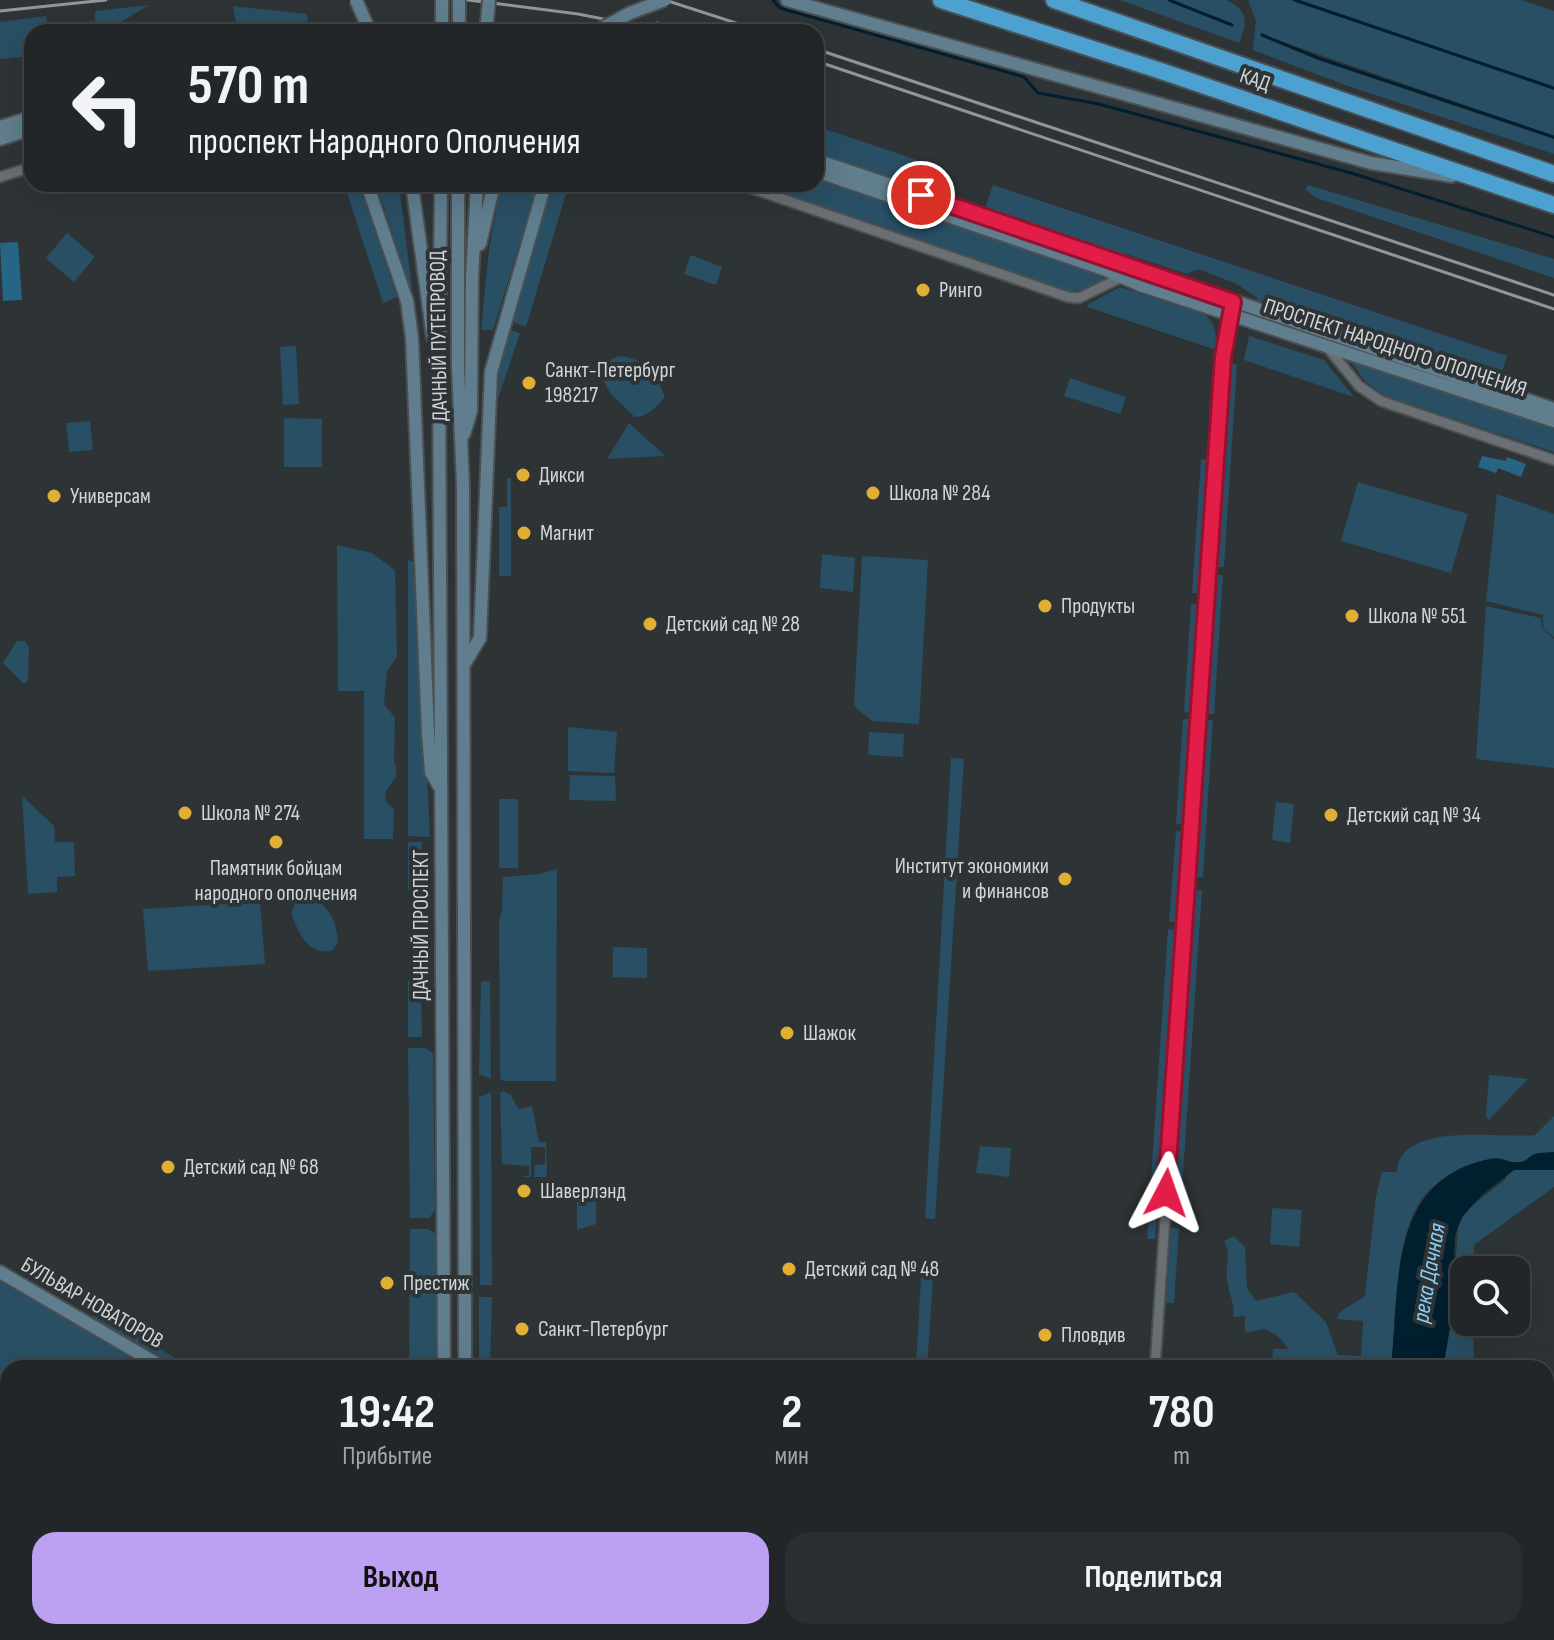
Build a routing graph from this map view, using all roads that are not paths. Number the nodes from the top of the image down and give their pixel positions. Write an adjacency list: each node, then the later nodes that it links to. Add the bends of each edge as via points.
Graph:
1 (356, 0): 9 (main road, bridge)
2 (442, 0): 10 (main road)
3 (459, 0): 11 (main road)
4 (489, 0): 12 (main road, bridge)
5 (665, 0): 13 (main road, bridge)
6 (787, 0): 23 (main road, via 1371,163)
7 (941, 0): 23 (highway, КАД)
8 (1054, 0): 21 (highway, КАД)
9 (366, 24)
10 (442, 24)
11 (459, 24)
12 (487, 24)
13 (610, 24)
14 (24, 120): 15 (main road)
15 (0, 127)
16 (24, 132): 17 (main road)
17 (0, 139)
18 (824, 163): 35 (main road, ПРОСПЕКТ НАРОДНОГО ОПОЛЧЕНИЯ)
19 (24, 170): 22 (street)
20 (824, 174): 33 (main road, ПРОСПЕКТ НАРОДНОГО ОПОЛЧЕНИЯ)
21 (1554, 174)
22 (0, 177)
23 (1479, 180): 32 (highway, КАД)
24 (370, 192): 45 (main road, via 407,301 412,338 429,746 431,772)
25 (413, 192): 37 (main road)
26 (441, 192): 37 (main road, ДАЧНЫЙ ПУТЕПРОВОД)
27 (458, 192): 40 (main road, ДАЧНЫЙ ПУТЕПРОВОД)
28 (477, 192): 34 (main road)
29 (492, 192): 34 (main road)
30 (543, 192): 44 (main road, via 491,372 480,638)
31 (762, 192): 33 (street, via 1068,297 1079,298)
32 (1554, 205)
33 (1122, 277): 35 (main road, ПРОСПЕКТ НАРОДНОГО ОПОЛЧЕНИЯ)
34 (472, 279): 40 (main road, via 471,411)
35 (1231, 308): 36 (main road, ПРОСПЕКТ НАРОДНОГО ОПОЛЧЕНИЯ); 38 (main road, ПРОСПЕКТ НАРОДНОГО ОПОЛЧЕНИЯ); 50 (street, via 1221,376)
36 (1327, 347): 39 (main road, ПРОСПЕКТ НАРОДНОГО ОПОЛЧЕНИЯ); 41 (street, via 1359,386 1381,401)
37 (439, 369): 42 (main road, ДАЧНЫЙ ПУТЕПРОВОД)
38 (1554, 409)
39 (1554, 421)
40 (461, 445): 43 (main road, ДАЧНЫЙ ПУТЕПРОВОД)
41 (1554, 460)
42 (440, 482): 45 (main road, ДАЧНЫЙ ПРОСПЕКТ)
43 (463, 486): 44 (main road, ДАЧНЫЙ ПРОСПЕКТ)
44 (464, 665): 49 (main road, ДАЧНЫЙ ПРОСПЕКТ)
45 (441, 788): 48 (main road, ДАЧНЫЙ ПРОСПЕКТ)
46 (0, 1272): 47 (main road, БУЛЬВАР НОВАТОРОВ)
47 (150, 1360)
48 (444, 1360)
49 (465, 1360)
50 (1156, 1360)

